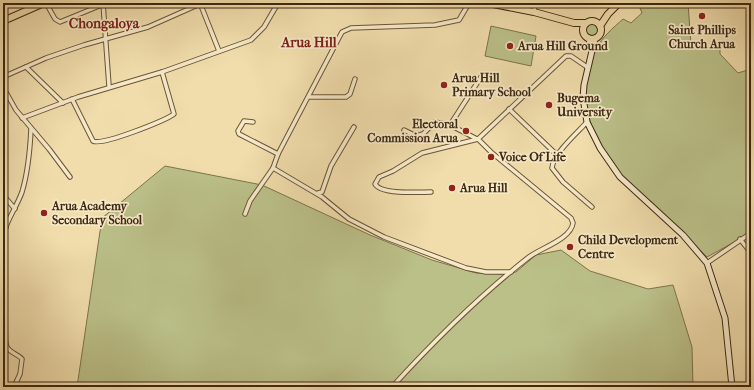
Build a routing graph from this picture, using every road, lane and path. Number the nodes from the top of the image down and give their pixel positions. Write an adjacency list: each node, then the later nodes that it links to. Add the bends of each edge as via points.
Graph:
1 (45, 3): 7 (street, via 55,19 60,22); 13 (main road)
2 (278, 3): 21 (street, via 264,28 251,40)
3 (469, 3): 31 (street, via 459,20 435,25 345,30)
4 (488, 3): 9 (main road)
5 (535, 3): 11 (street)
6 (619, 3): 12 (main road)
7 (104, 4): 19 (street)
8 (200, 4): 19 (street, via 148,27); 21 (street)
9 (504, 5): 11 (main road)
10 (3, 12): 13 (street)
11 (534, 12): 15 (main road)
12 (608, 14): 14 (main road); 17 (main road)
13 (4, 21)
14 (594, 21): 16 (main road); 17 (main road)
15 (574, 23): 16 (main road); 18 (main road)
16 (586, 23): 18 (main road)
17 (600, 26): 20 (main road, via 600,34)
18 (584, 32): 20 (main road)
19 (107, 38): 22 (street); 28 (street)
20 (592, 38): 23 (main road)
21 (219, 51): 24 (street)
22 (26, 67): 26 (street); 33 (street)
23 (587, 67): 34 (street, via 571,56 566,56); 37 (main road, via 583,98)
24 (162, 72): 28 (street); 32 (street, via 174,114 108,140 97,143 93,141)
25 (481, 77): 38 (street)
26 (3, 78)
27 (355, 79): 31 (street, via 350,94 346,97)
28 (109, 86): 32 (street)
29 (3, 88): 30 (street)
30 (4, 93): 35 (street)
31 (309, 97): 43 (street)
32 (72, 99): 33 (street)
33 (63, 103): 35 (street)
34 (509, 109): 42 (street); 44 (street)
35 (22, 118): 40 (street)
36 (253, 122): 43 (street, via 244,121 238,131 239,134)
37 (587, 122): 44 (street); 57 (main road, via 620,178 683,235)
38 (450, 126): 41 (street, via 436,122 423,134 416,136); 42 (street)
39 (354, 127): 48 (street, via 331,166 322,192)
40 (31, 129): 46 (street); 51 (street, via 27,169)
41 (404, 130)
42 (478, 139): 47 (street, via 422,153 379,177 375,184 381,190); 58 (street, via 573,222 570,231 535,253)
43 (278, 154): 45 (street)
44 (557, 155): 50 (street, via 552,164 554,173)
45 (273, 168): 48 (street); 52 (street, via 250,201)
46 (70, 177)
47 (431, 192)
48 (317, 193): 58 (street, via 358,225 403,245 478,271)
49 (3, 195): 51 (street)
50 (592, 206)
51 (15, 209): 55 (street, via 3,233)
52 (246, 214)
53 (751, 233): 54 (street)
54 (740, 239): 56 (street); 57 (street)
55 (3, 241)
56 (751, 254)
57 (707, 263): 63 (main road, via 725,318)
58 (512, 272): 62 (street, via 473,304)
59 (3, 324): 60 (street, via 6,333)
60 (4, 341): 61 (street, via 7,348 22,359 20,374)
61 (14, 387)
62 (392, 387)
63 (732, 387)

